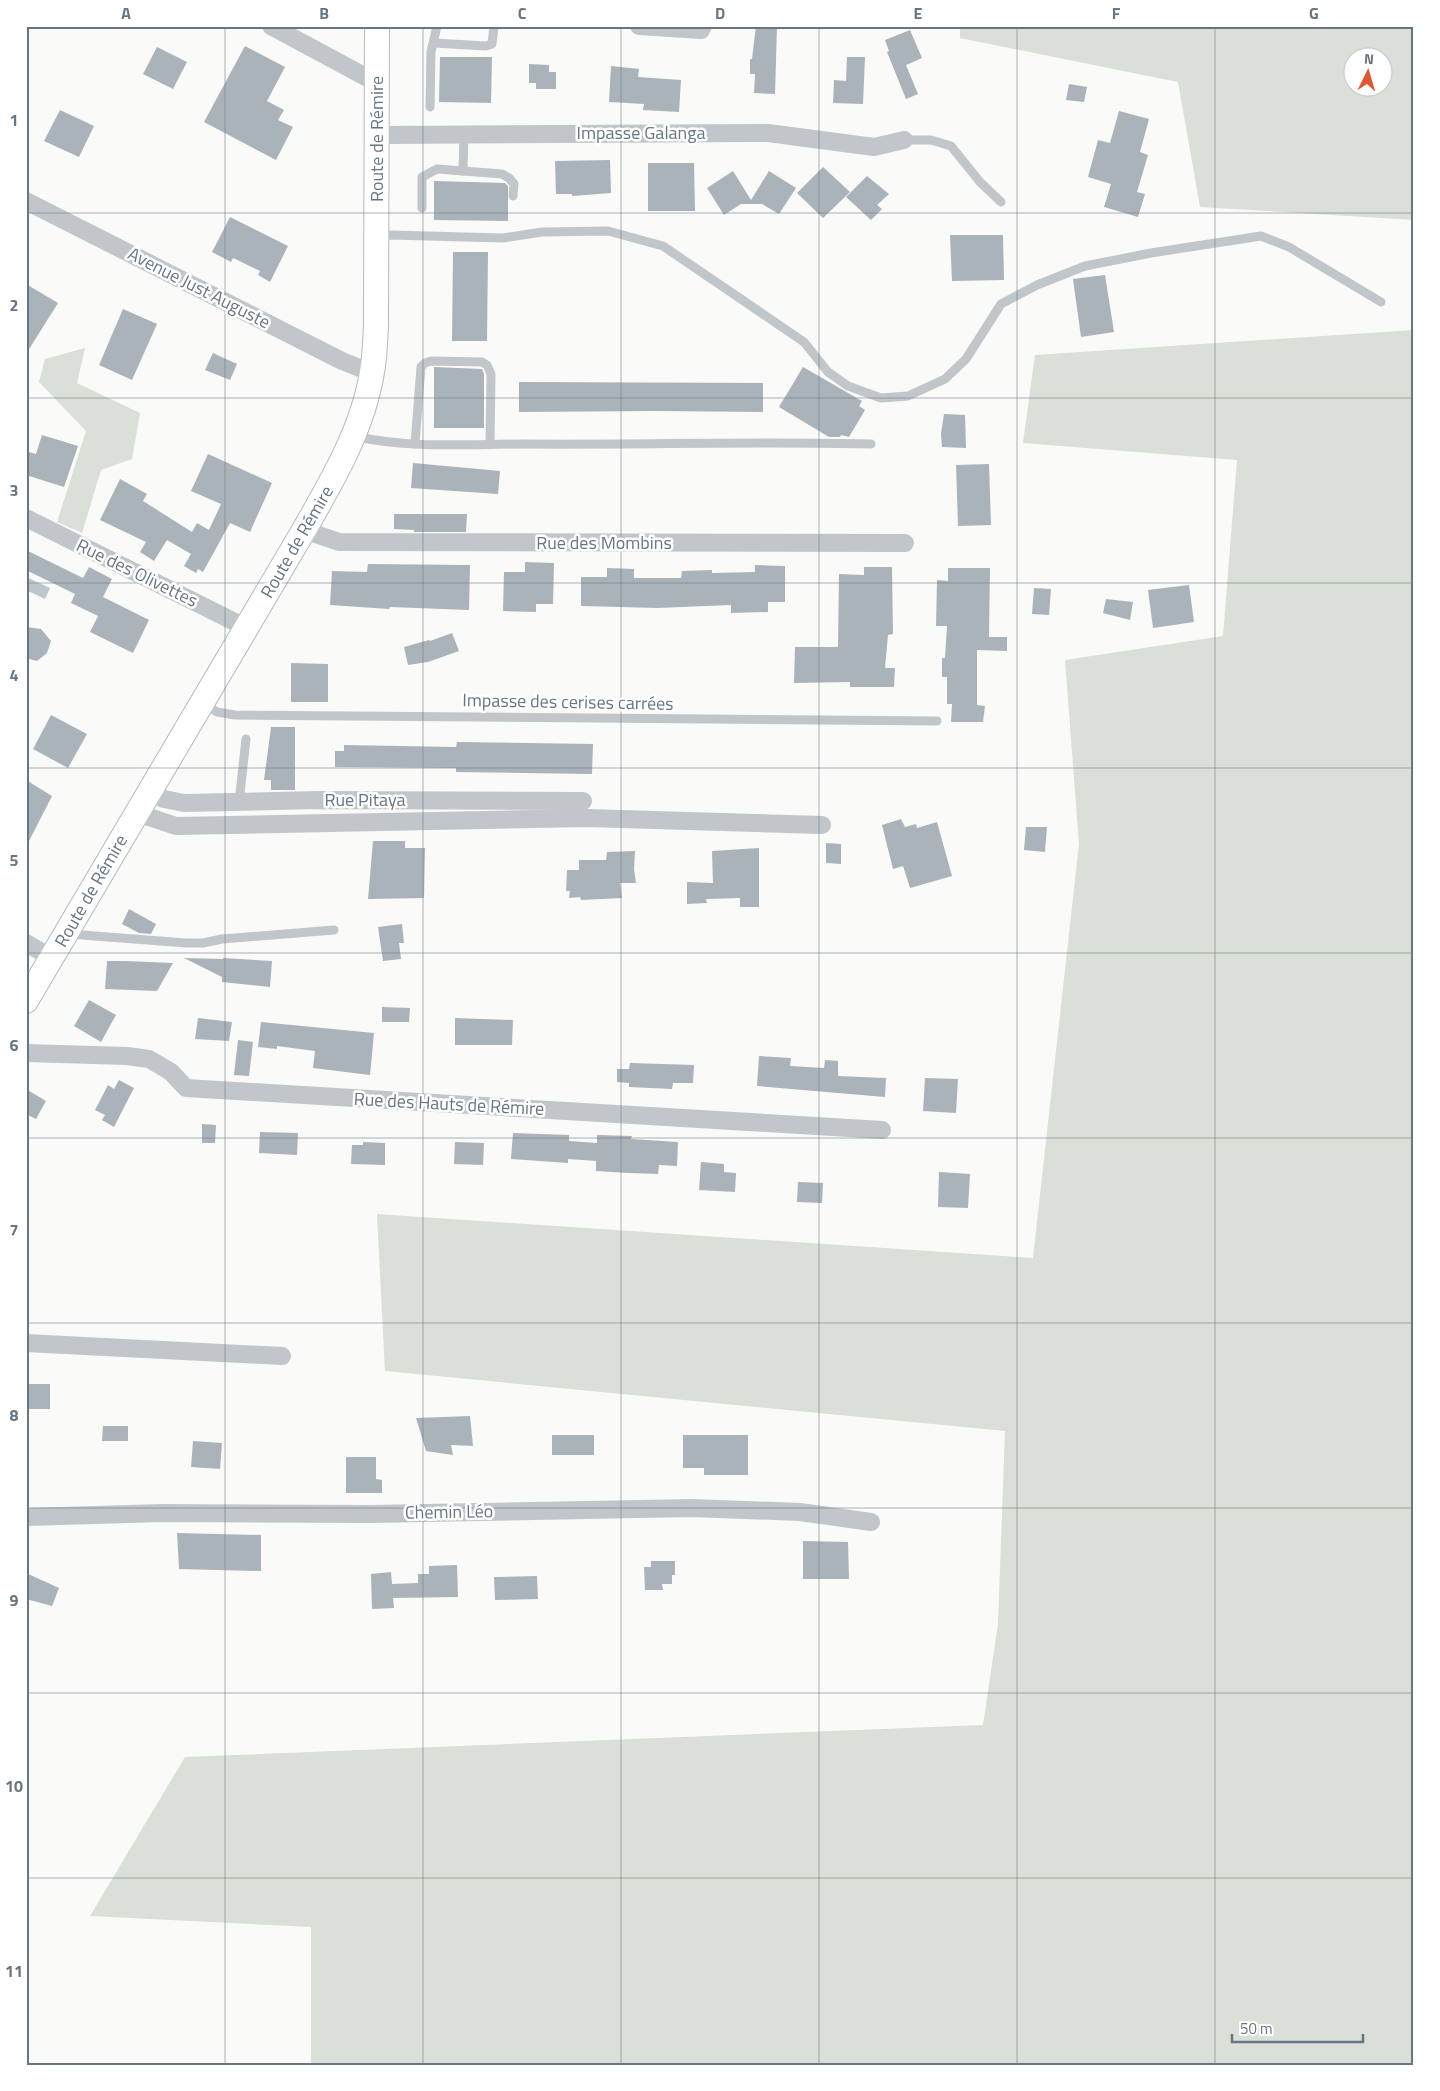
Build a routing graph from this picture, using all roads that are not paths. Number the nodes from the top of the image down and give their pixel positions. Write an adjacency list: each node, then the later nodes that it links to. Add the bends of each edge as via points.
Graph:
1 (271, 26): 8 (street)
2 (377, 26): 8 (main road, Route de Rémire)
3 (437, 26): 7 (lane)
4 (494, 26): 7 (lane, via 492,44 486,46)
5 (639, 26): 6 (street, via 701,30)
6 (703, 26)
7 (434, 42): 9 (lane)
8 (377, 83): 12 (main road, Route de Rémire)
9 (430, 108)
10 (464, 134): 11 (street, Impasse Galanga, via 768,133 874,147); 12 (street, Impasse Galanga, via 387,135); 13 (lane)
11 (904, 140): 16 (lane, via 931,140 951,146)
12 (377, 141): 18 (main road, Route de Rémire)
13 (463, 170): 14 (lane, via 502,174 514,184); 17 (lane, via 437,169 422,177)
14 (513, 196)
15 (26, 201): 20 (street, Avenue Just Auguste, via 342,361)
16 (1001, 202)
17 (422, 208)
18 (377, 241): 19 (lane, via 390,235 503,238 542,232 608,231 663,246 804,342 828,372 848,386 881,398 908,396 945,379 966,359 1001,304 1085,266 1151,253 1261,236 1289,247); 20 (main road, Route de Rémire)
19 (1381, 302)
20 (372, 372): 21 (main road, Route de Rémire, via 360,419)
21 (352, 436): 22 (lane, via 383,443); 26 (main road, Route de Rémire, via 337,471)
22 (415, 444): 23 (lane); 23 (lane, via 421,367 431,361 482,362 487,365 491,374)
23 (490, 444): 24 (lane)
24 (871, 444)
25 (26, 518): 28 (street, Rue des Olivettes)
26 (304, 530): 27 (street, Rue des Mombins, via 340,542); 28 (main road, Route de Rémire)
27 (905, 543)
28 (247, 628): 29 (main road, Route de Rémire)
29 (201, 703): 30 (lane, Impasse des cerises carrées, via 217,712 244,715); 32 (main road, Route de Rémire)
30 (937, 721)
31 (246, 739): 34 (lane)
32 (149, 792): 34 (street, Rue Pitaya, via 184,804); 35 (main road, Route de Rémire)
33 (583, 801): 34 (street, Rue Pitaya, via 318,800)
34 (238, 803)
35 (137, 813): 36 (street, via 176,826 586,818); 38 (main road, Route de Rémire)
36 (822, 825)
37 (334, 930): 38 (lane, via 204,943)
38 (66, 934): 40 (main road, Route de Rémire)
39 (26, 943): 40 (street)
40 (52, 958): 41 (main road, Route de Rémire)
41 (26, 1001)
42 (26, 1053): 43 (street, Rue des Hauts de Rémire, via 149,1059 170,1072 186,1088)
43 (882, 1130)
44 (26, 1343): 45 (street)
45 (282, 1356)
46 (26, 1517): 47 (street, Chemin Léo, via 692,1508 800,1512)
47 (871, 1522)

